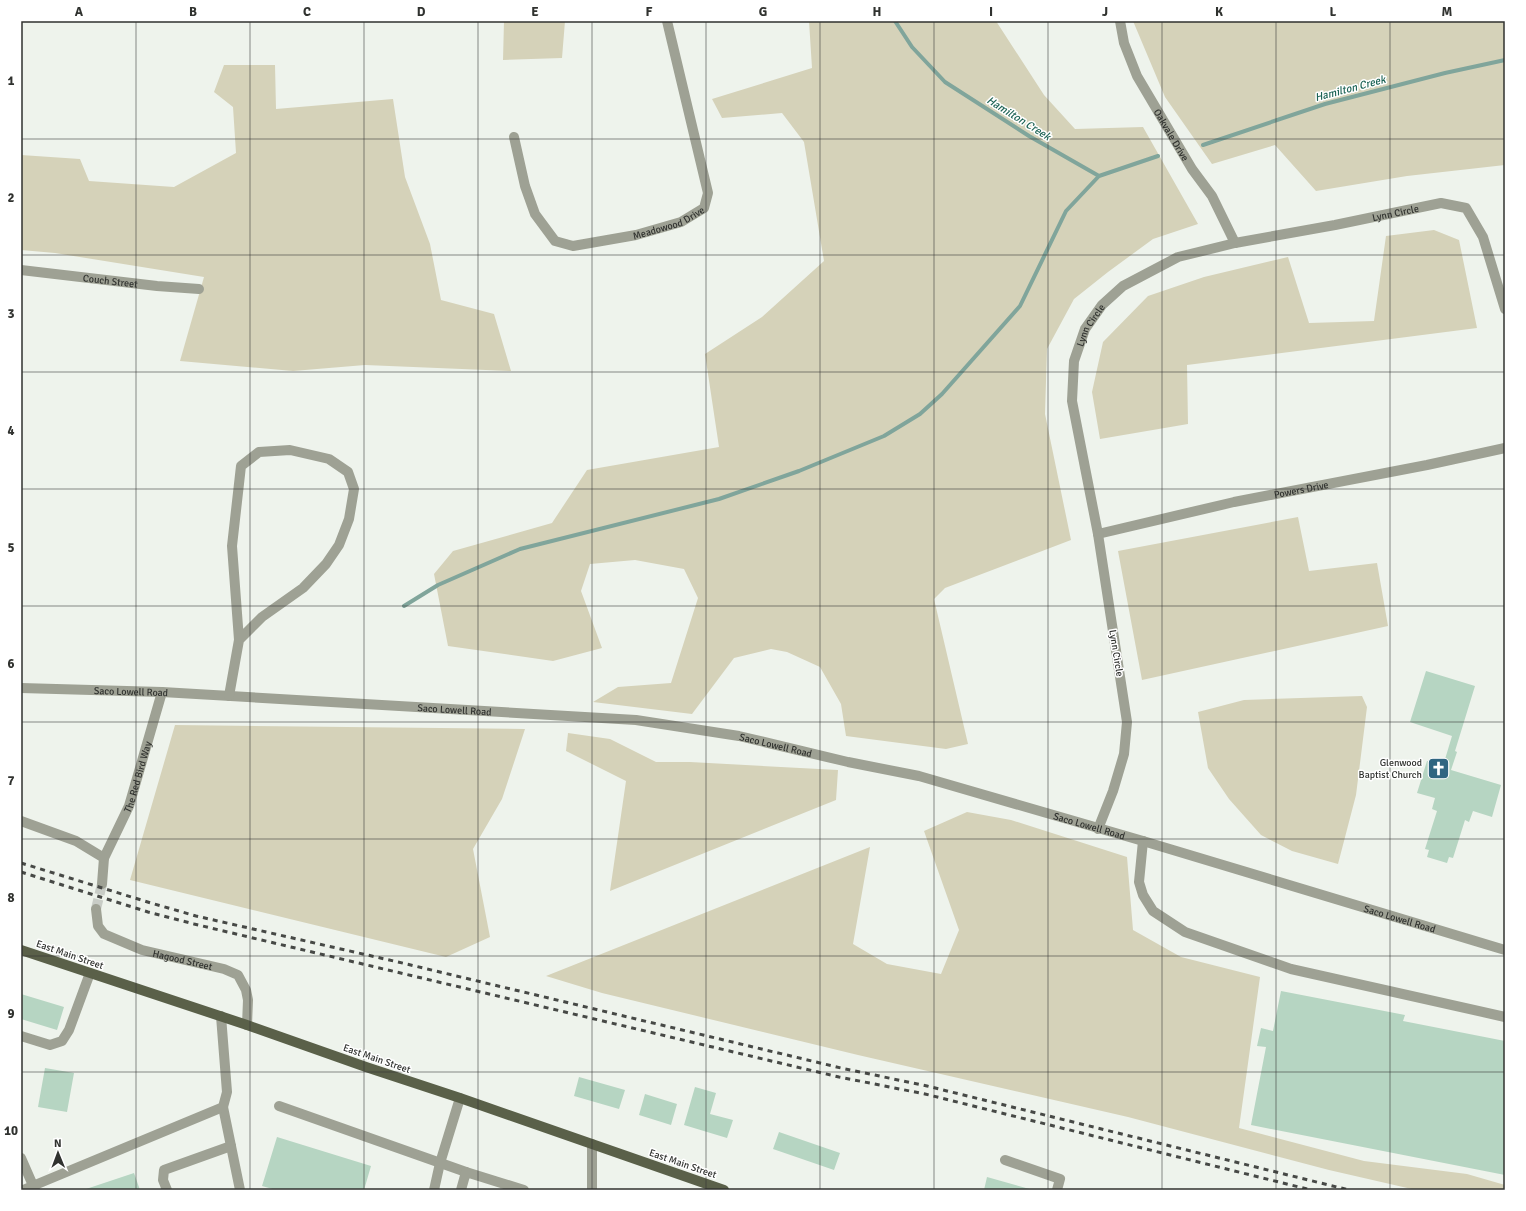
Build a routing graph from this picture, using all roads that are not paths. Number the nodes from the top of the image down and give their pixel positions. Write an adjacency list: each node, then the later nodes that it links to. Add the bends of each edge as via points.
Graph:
1 (667, 21): 3 (street, Meadowood Drive, via 708,193 704,208 681,222 636,235 573,246 555,241 535,214 525,186)
2 (1120, 21): 4 (street, Oakvale Drive, via 1124,43 1137,76 1192,169 1212,196)
3 (514, 137)
4 (1235, 243): 7 (street, Lynn Circle, via 1441,203 1466,208 1483,237); 9 (street, Lynn Circle, via 1178,257 1123,286 1102,305 1085,329 1074,361 1072,401)
5 (21, 270): 6 (street, Couch Street)
6 (199, 289)
7 (1505, 309)
8 (1505, 448): 9 (street, Powers Drive, via 1234,502)
9 (1098, 534): 15 (street, Lynn Circle, via 1128,722 1124,754 1113,792)
10 (239, 640): 10 (street, via 232,546 241,466 259,452 290,450 329,458 348,472 354,489 349,519 339,545 304,588 262,617); 13 (street)
11 (21, 688): 12 (street, Saco Lowell Road)
12 (162, 692): 13 (street, Saco Lowell Road); 17 (street, The Red Bird Way, via 129,806)
13 (228, 696): 15 (street, Saco Lowell Road, via 636,720 739,736 919,776)
14 (21, 821): 17 (street, via 76,841)
15 (1098, 829): 16 (street, Saco Lowell Road)
16 (1143, 841): 21 (street, Saco Lowell Road); 24 (street, via 1139,882 1142,895 1154,911 1185,932 1292,969)
17 (104, 858): 18 (street)
18 (102, 884)
19 (96, 909): 25 (street, Hagood Street, via 98,926 104,934 142,950 224,969 238,975 248,1000)
20 (21, 950): 22 (main road, East Main Street)
21 (1505, 950)
22 (90, 973): 23 (main road, East Main Street); 26 (street, via 69,1030 62,1041 50,1045)
23 (221, 1016): 25 (main road, East Main Street); 29 (street, via 227,1092)
24 (1505, 1017)
25 (247, 1024): 27 (main road, East Main Street)
26 (21, 1036)
27 (460, 1098): 30 (main road, East Main Street); 34 (street)
28 (279, 1106): 34 (street)
29 (223, 1108): 31 (street); 36 (street)
30 (592, 1144): 42 (street); 43 (main road, East Main Street)
31 (231, 1146): 37 (street, via 164,1170 163,1180); 38 (street)
32 (21, 1158): 36 (street)
33 (1004, 1160): 44 (street, via 1060,1179)
34 (440, 1164): 35 (street); 39 (street)
35 (466, 1172): 40 (street); 41 (street)
36 (30, 1189)
37 (167, 1190)
38 (240, 1190)
39 (434, 1190)
40 (461, 1190)
41 (524, 1190)
42 (592, 1190)
43 (724, 1190)
44 (1057, 1190)

